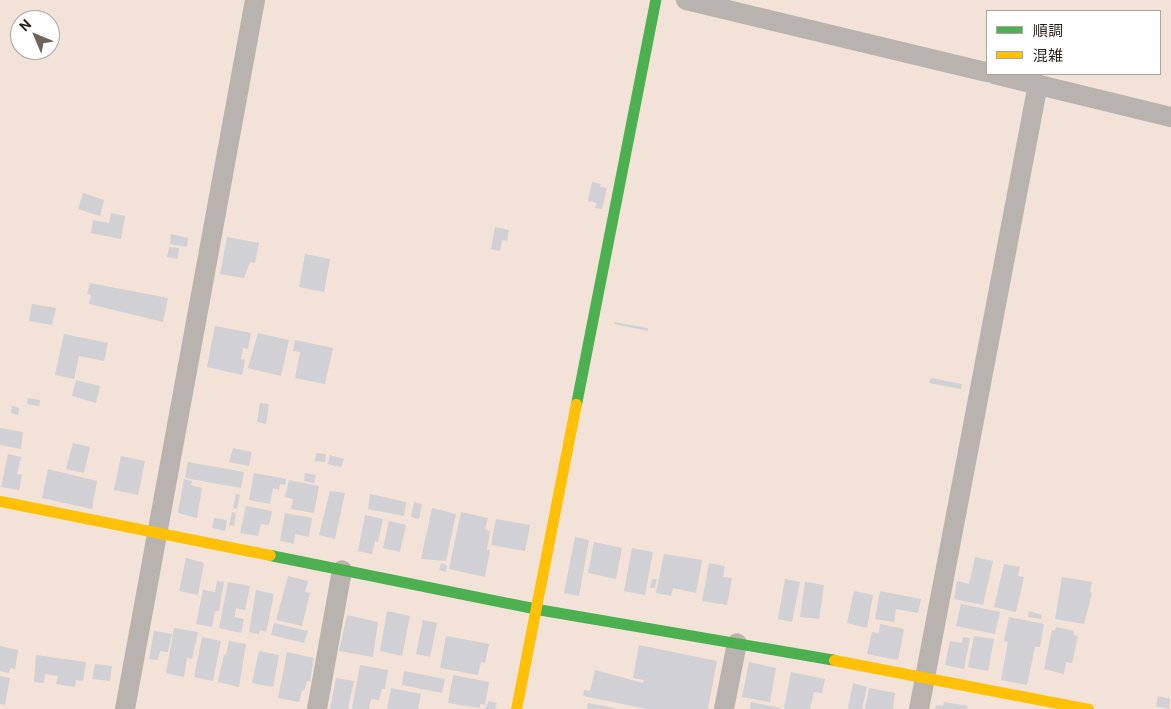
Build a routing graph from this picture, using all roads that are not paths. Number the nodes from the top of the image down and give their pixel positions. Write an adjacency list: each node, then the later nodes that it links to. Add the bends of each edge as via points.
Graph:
1 (255, 0): 9 (street)
2 (655, 0): 11 (street)
3 (686, 0): 4 (street)
4 (986, 72)
5 (998, 75): 6 (street)
6 (1038, 84): 7 (street); 13 (street)
7 (1171, 117)
8 (0, 501): 9 (street)
9 (159, 533): 10 (street); 14 (street)
10 (342, 570): 11 (street); 15 (street)
11 (537, 609): 12 (street); 16 (street)
12 (736, 643): 13 (street); 17 (street)
13 (925, 676): 18 (street); 19 (street)
14 (125, 709)
15 (317, 709)
16 (516, 709)
17 (724, 709)
18 (919, 709)
19 (1088, 709)

